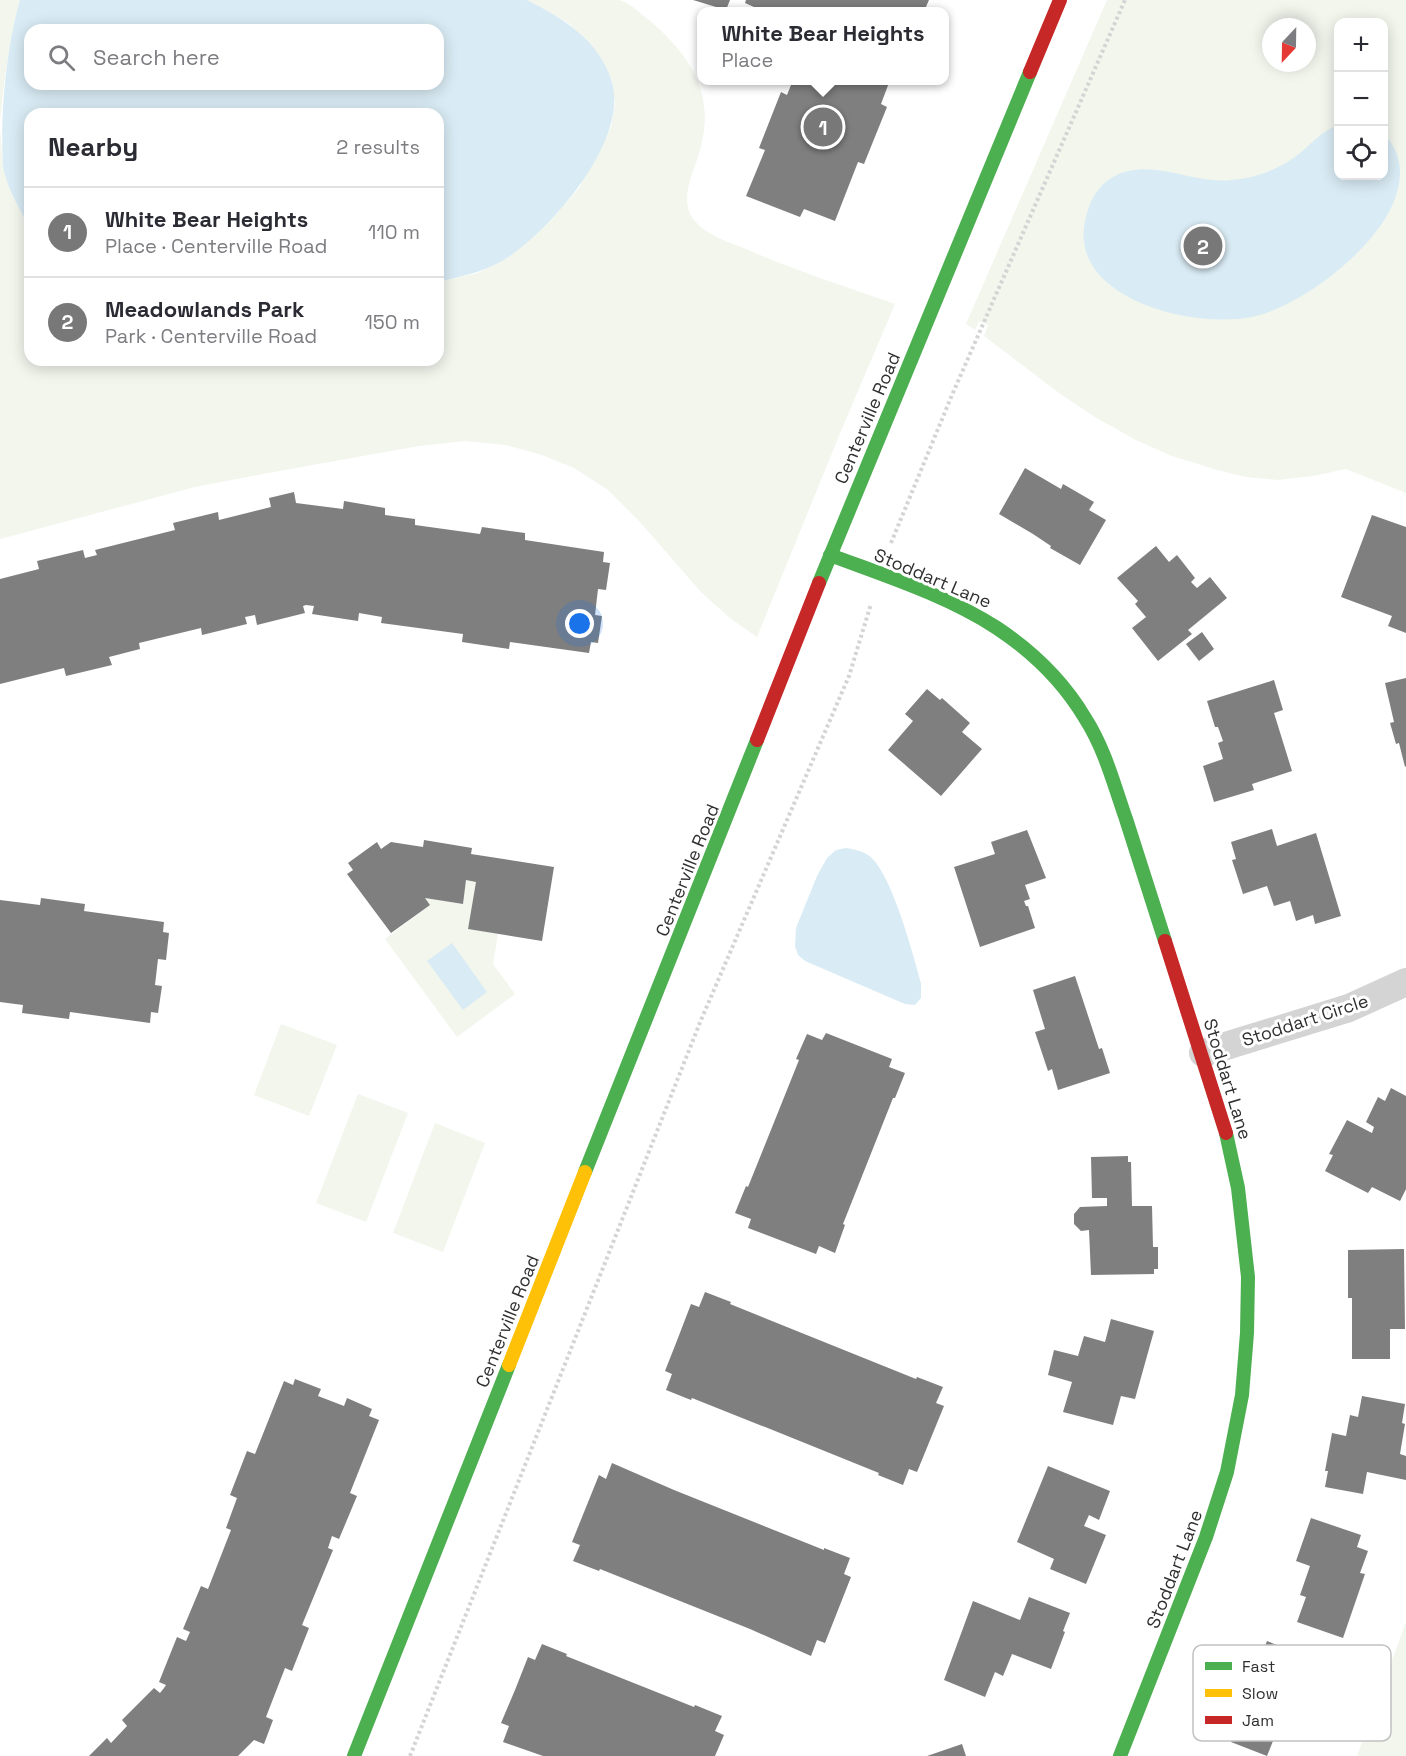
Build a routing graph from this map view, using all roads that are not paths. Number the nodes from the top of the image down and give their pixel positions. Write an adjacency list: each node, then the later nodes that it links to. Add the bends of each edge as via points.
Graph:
1 (1060, 0): 2 (main road, Centerville Road)
2 (830, 555): 4 (main road, Stoddart Lane, via 983,618 1039,660 1070,694 1091,726 1108,765); 5 (main road, Centerville Road)
3 (1406, 982): 4 (street, Stoddart Circle, via 1349,1008)
4 (1203, 1053): 6 (main road, Stoddart Lane, via 1232,1156 1247,1249 1242,1395 1214,1515)
5 (354, 1756)
6 (1120, 1756)

